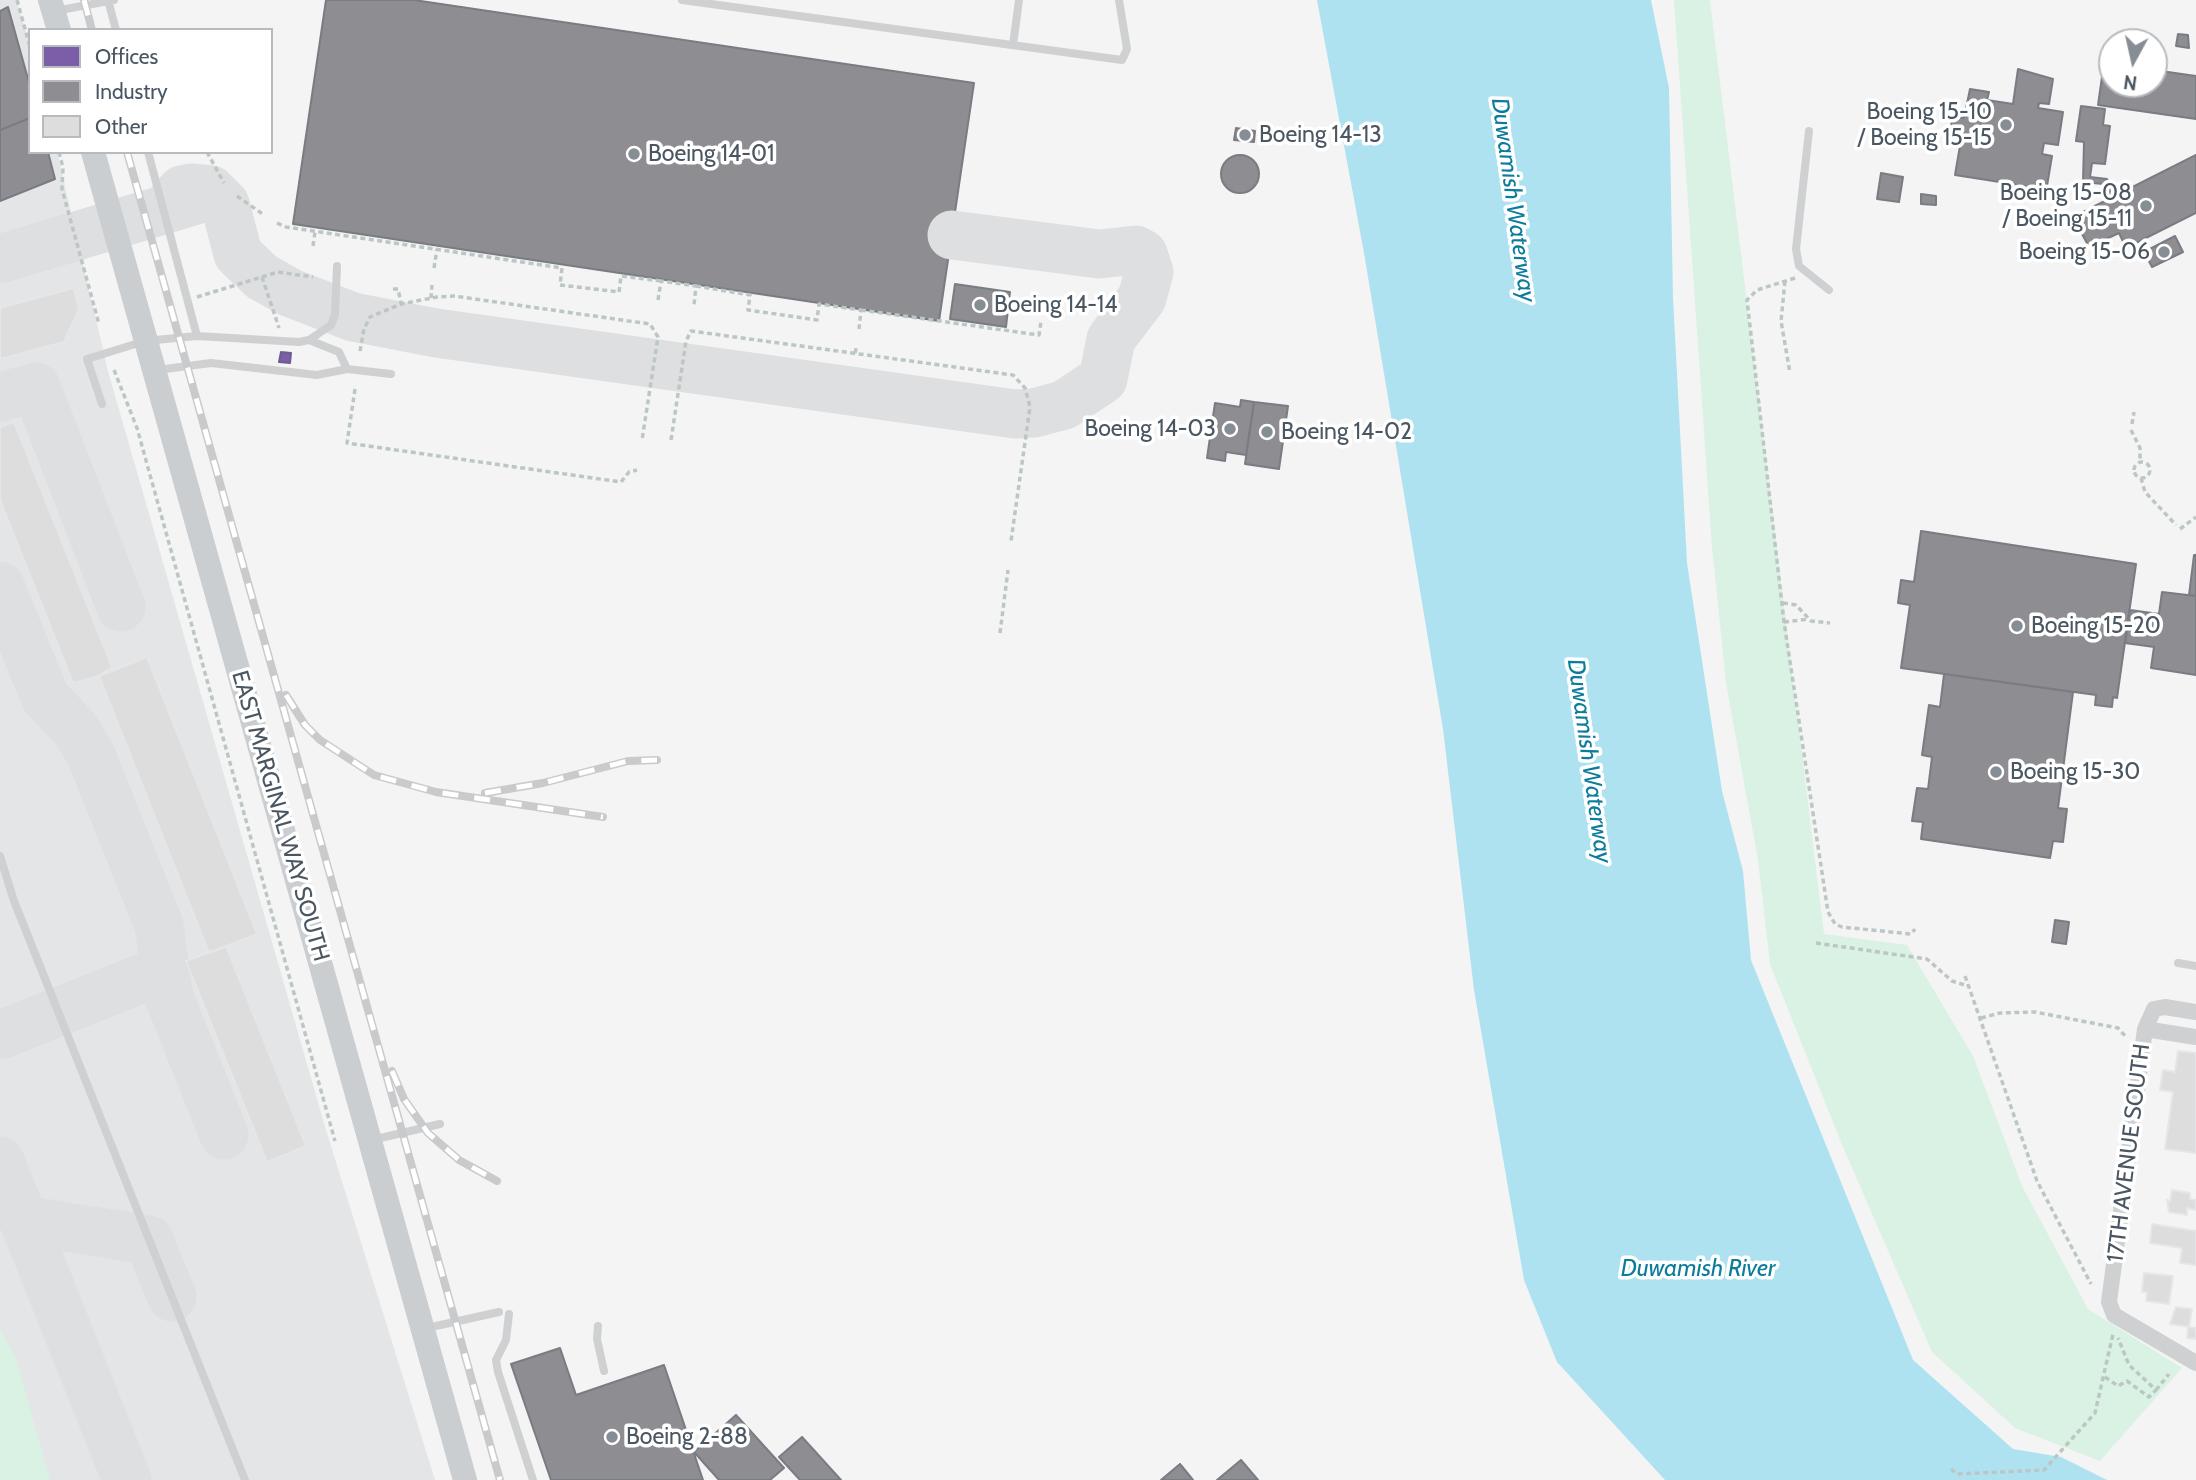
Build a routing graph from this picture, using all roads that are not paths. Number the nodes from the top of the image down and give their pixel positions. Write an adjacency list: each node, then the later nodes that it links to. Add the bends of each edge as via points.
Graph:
1 (110, 0): 5 (lane); 6 (lane)
2 (682, 0): 7 (lane)
3 (1019, 0): 7 (lane)
4 (1119, 0): 7 (lane, via 1127,49 1122,60)
5 (54, 14)
6 (116, 28)
7 (1013, 45)
8 (1809, 131): 12 (lane, via 1796,249 1800,267)
9 (94, 154): 15 (main road, EAST MARGINAL WAY SOUTH)
10 (149, 154): 13 (lane)
11 (337, 266): 14 (lane, via 335,315 331,325)
12 (1829, 290)
13 (197, 336): 14 (lane); 15 (lane)
14 (309, 340): 16 (lane, via 339,352)
15 (145, 341): 17 (main road, EAST MARGINAL WAY SOUTH); 19 (lane, via 87,359)
16 (348, 369): 17 (lane, via 317,375 211,363); 18 (lane)
17 (154, 371): 27 (main road, EAST MARGINAL WAY SOUTH)
18 (391, 374)
19 (102, 404)
20 (0, 856): 34 (lane)
21 (2178, 963): 22 (lane)
22 (2196, 966)
23 (2196, 1012): 24 (street, 17TH AVENUE SOUTH, via 2154,1009)
24 (2145, 1029): 25 (street); 32 (street, 17TH AVENUE SOUTH, via 2110,1310)
25 (2196, 1037)
26 (440, 1124): 27 (lane)
27 (372, 1140): 31 (main road, EAST MARGINAL WAY SOUTH)
28 (499, 1312): 31 (lane)
29 (509, 1314): 36 (lane, via 506,1340 496,1360)
30 (598, 1326): 33 (lane)
31 (422, 1329): 35 (main road, EAST MARGINAL WAY SOUTH)
32 (2196, 1363)
33 (604, 1371)
34 (246, 1480)
35 (465, 1480)
36 (533, 1480)

